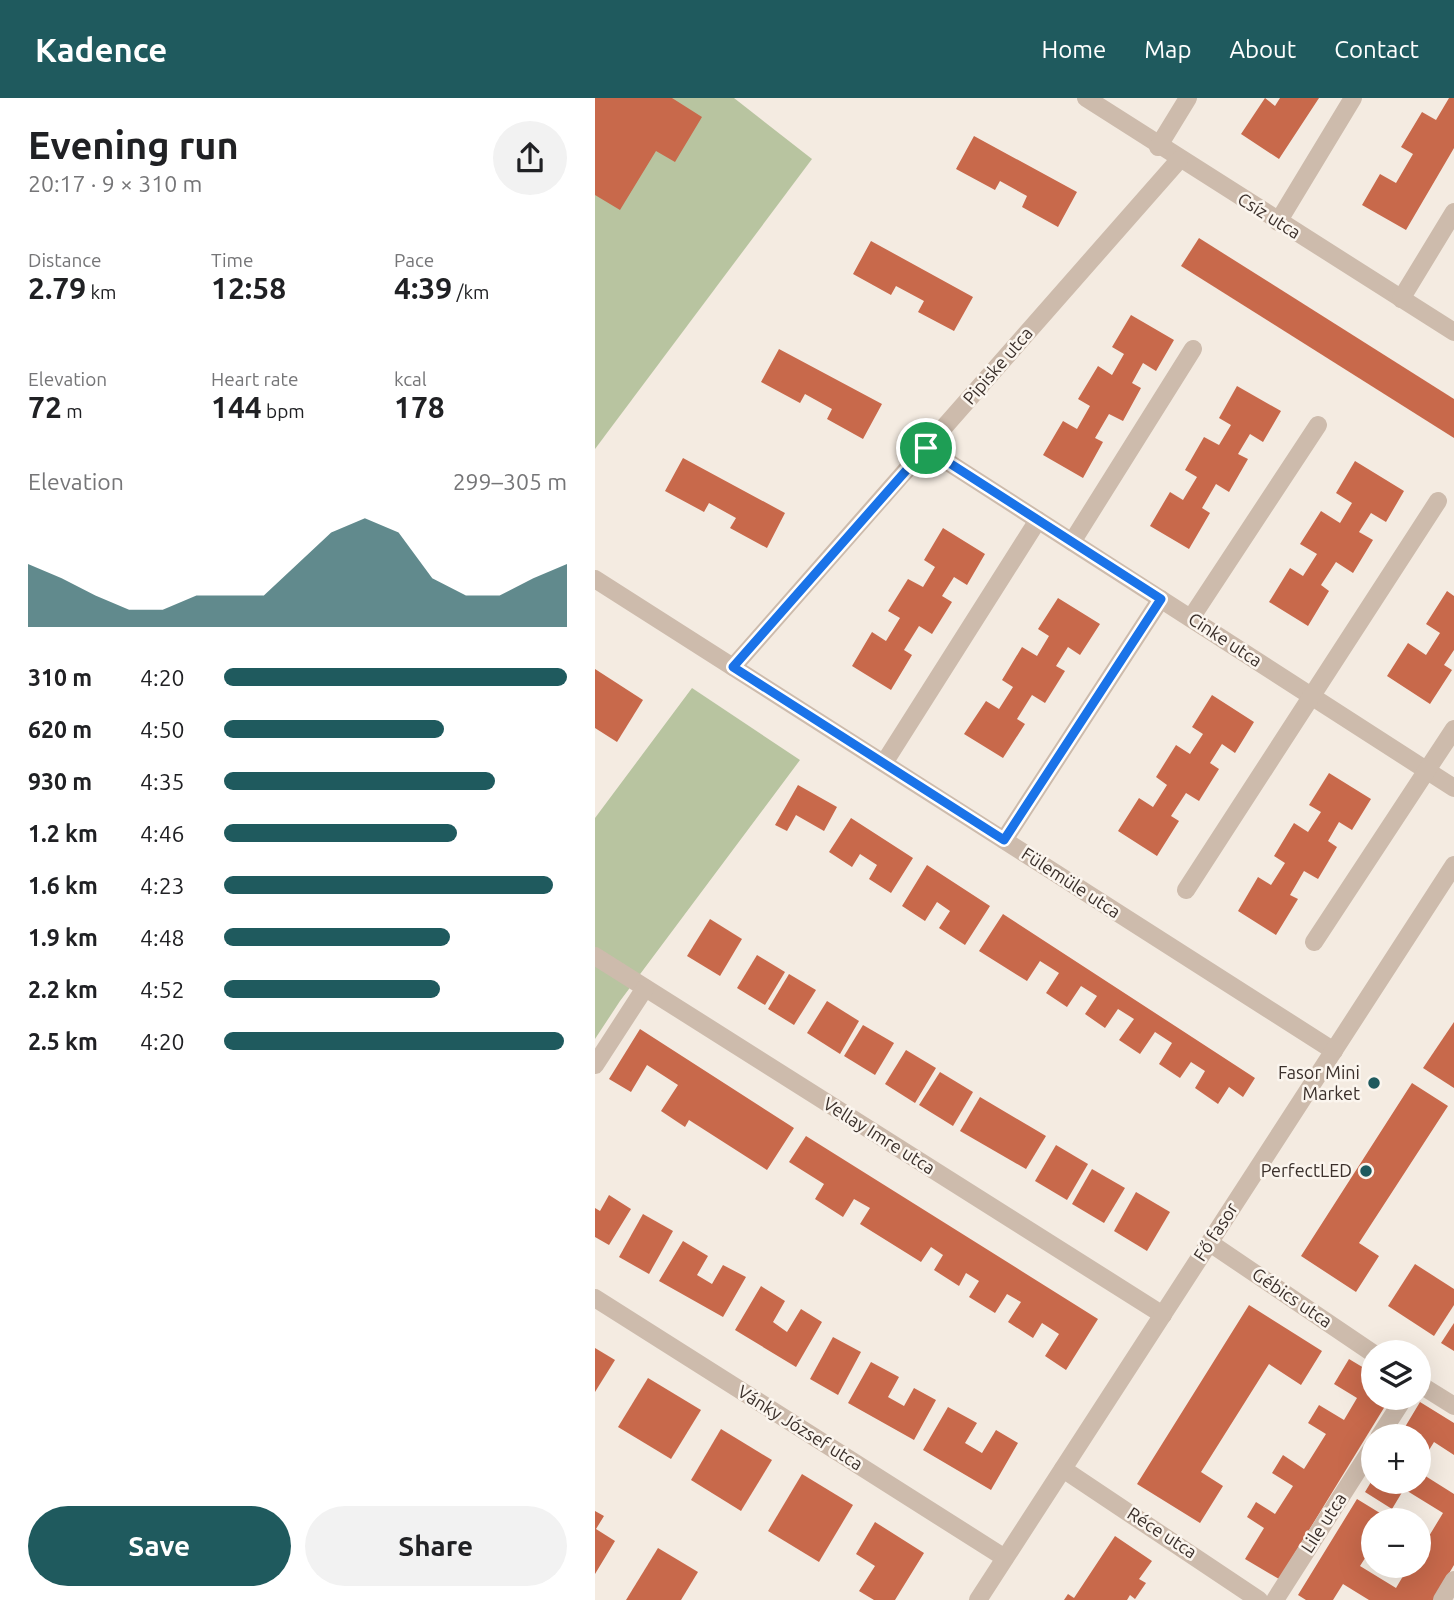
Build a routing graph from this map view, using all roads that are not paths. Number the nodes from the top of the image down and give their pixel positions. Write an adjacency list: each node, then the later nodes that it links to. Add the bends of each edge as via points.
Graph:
1 (1086, 98): 4 (street, Csíz utca)
2 (1188, 98): 4 (street)
3 (1353, 98): 7 (street)
4 (1158, 146): 5 (street, Csíz utca)
5 (1179, 160): 7 (street, Csíz utca); 12 (street, Pipiske utca)
6 (1454, 212): 8 (street)
7 (1278, 222): 8 (street, Csíz utca)
8 (1401, 299): 9 (street, Csíz utca)
9 (1454, 332)
10 (1192, 349): 15 (street)
11 (1318, 425): 18 (street)
12 (926, 448): 14 (street, Cinke utca); 19 (street, Pipiske utca)
13 (1438, 501): 20 (street)
14 (1038, 520): 15 (street, Cinke utca); 22 (street)
15 (1072, 542): 17 (street, Cinke utca)
16 (595, 579): 19 (street, Fülemüle utca)
17 (1161, 599): 18 (street, Cinke utca); 25 (street)
18 (1191, 618): 20 (street, Cinke utca)
19 (733, 667): 22 (street, Fülemüle utca)
20 (1312, 696): 23 (street, Cinke utca); 27 (street)
21 (1454, 729): 23 (street)
22 (884, 763): 25 (street, Fülemüle utca)
23 (1427, 770): 24 (street, Cinke utca); 28 (street)
24 (1454, 788)
25 (1004, 840): 31 (street, Fülemüle utca)
26 (1454, 865): 31 (street, Fő fasor)
27 (1186, 890)
28 (1314, 942)
29 (595, 956): 30 (street, Vellay Imre utca)
30 (645, 988): 32 (street); 35 (street, Vellay Imre utca)
31 (1334, 1051): 33 (street, Fő fasor)
32 (595, 1065)
33 (1210, 1242): 35 (street, Fő fasor); 36 (street, Gébics utca)
34 (595, 1298): 41 (street, Vánky József utca)
35 (1163, 1315): 40 (street, Fő fasor)
36 (1361, 1344)
37 (1431, 1391): 38 (street)
38 (1454, 1405)
39 (1361, 1465): 45 (street, Lile utca)
40 (1063, 1469): 41 (street, Fő fasor); 44 (street, Réce utca)
41 (1005, 1558): 43 (street, Fő fasor)
42 (1454, 1580): 46 (street)
43 (978, 1600)
44 (1259, 1600)
45 (1275, 1600)
46 (1442, 1600)

